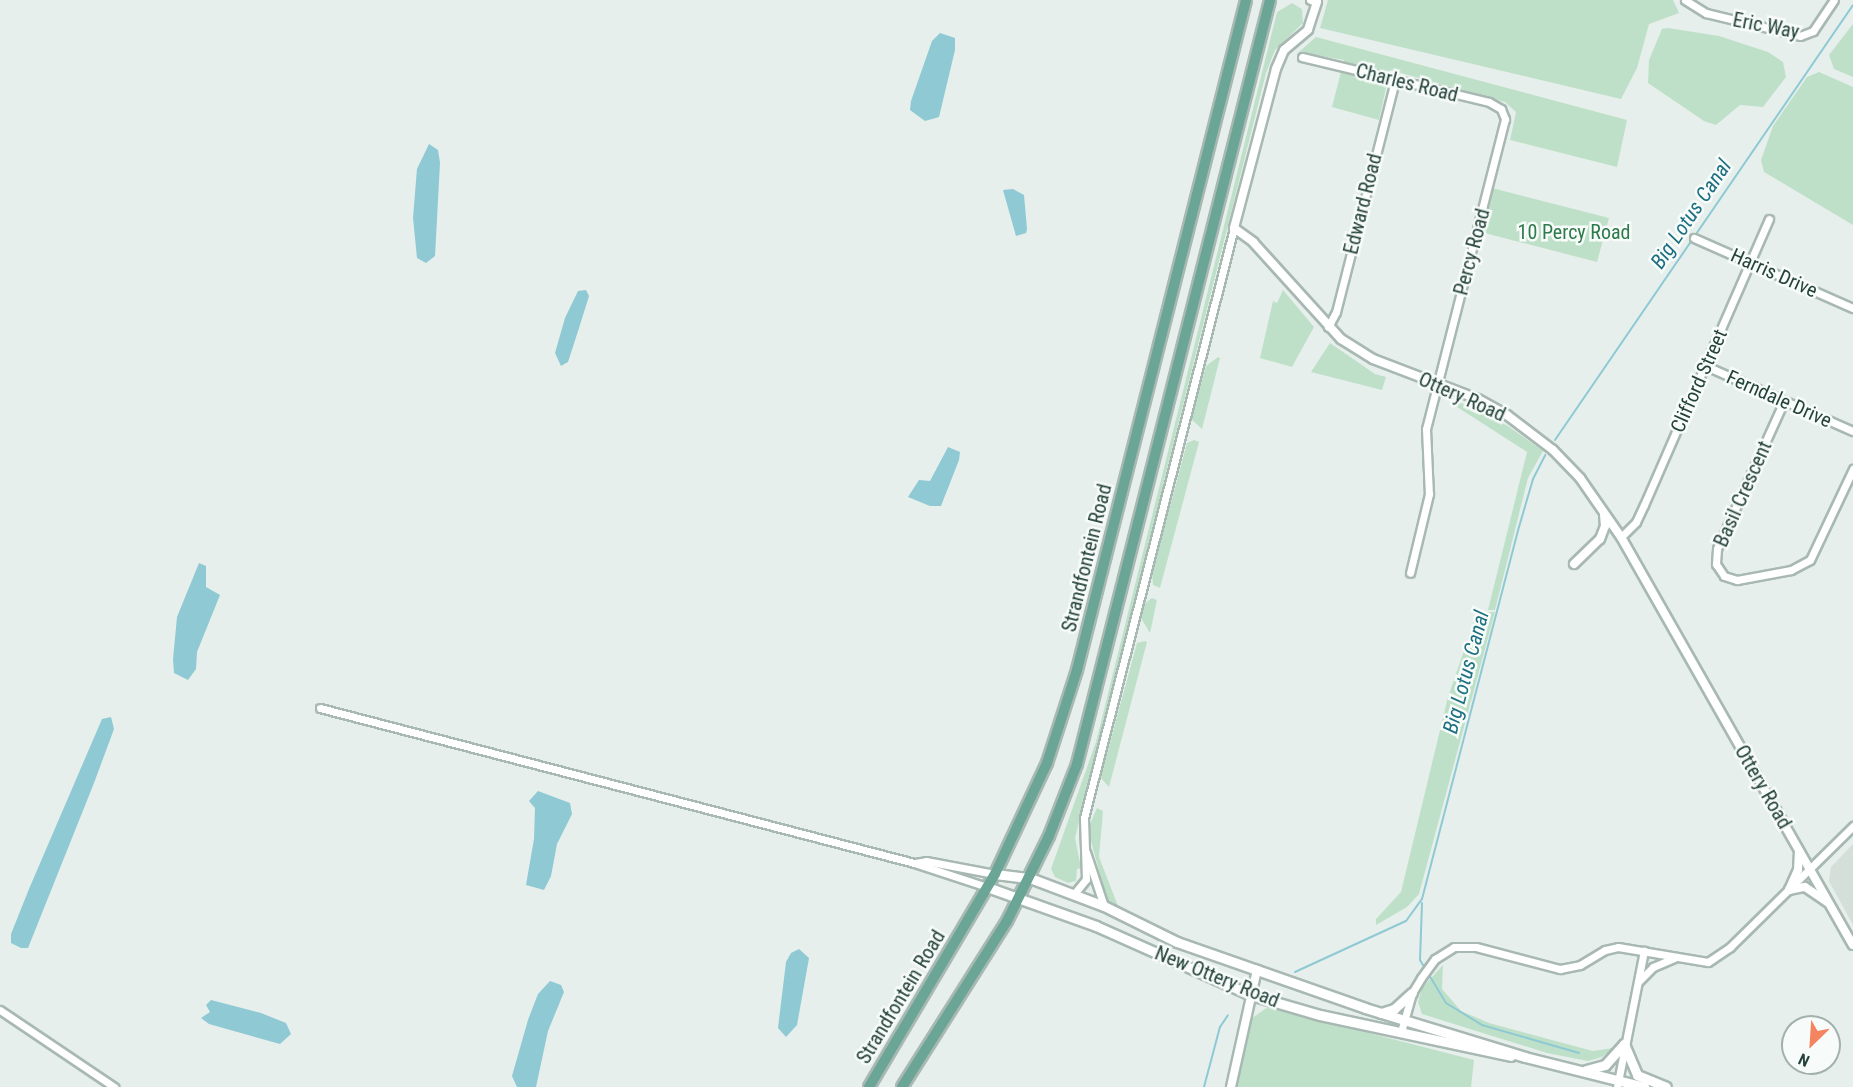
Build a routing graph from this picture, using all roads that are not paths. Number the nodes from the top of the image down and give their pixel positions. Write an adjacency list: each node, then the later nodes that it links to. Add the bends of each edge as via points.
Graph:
1 (1246, 0): 30 (main road, Strandfontein Road, via 1077,670 1036,790)
2 (1270, 0): 31 (main road, Strandfontein Road, via 1087,731 1062,804)
3 (1685, 0): 4 (street, Eric Way, via 1706,13 1800,36 1813,31)
4 (1834, 0)
5 (1315, 1): 10 (street, via 1308,30 1279,58)
6 (1302, 57): 7 (street, Charles Road)
7 (1395, 80): 8 (street, Charles Road, via 1489,102 1501,109); 14 (street, Edward Road, via 1336,312)
8 (1505, 119): 16 (street, Percy Road)
9 (1769, 219): 12 (street, Clifford Street)
10 (1234, 228): 14 (street, Ottery Road, via 1253,242); 27 (street, via 1082,828)
11 (1694, 238): 12 (street, Harris Drive)
12 (1751, 263): 13 (street, Harris Drive); 15 (street, Clifford Street)
13 (1853, 308)
14 (1328, 327): 16 (street, Ottery Road, via 1373,359)
15 (1706, 366): 17 (street, Ferndale Drive); 21 (street, Clifford Street, via 1640,513)
16 (1437, 384): 20 (street, Ottery Road, via 1493,407 1544,442); 23 (street, Percy Road, via 1424,437 1429,494)
17 (1784, 401): 18 (street, Ferndale Drive); 19 (street, Basil Crescent, via 1718,549 1716,564 1724,576 1737,580 1791,570 1810,560)
18 (1853, 431)
19 (1853, 469)
20 (1603, 508): 21 (street, Ottery Road); 22 (street, via 1602,536)
21 (1621, 537): 26 (street, Ottery Road)
22 (1574, 564)
23 (1410, 573)
24 (320, 708): 28 (street)
25 (1853, 826): 29 (street)
26 (1798, 848): 29 (street, Ottery Road); 33 (street, via 1798,870)
27 (1084, 850): 34 (street, via 1086,879); 36 (street, via 1092,862)
28 (914, 863): 30 (street, via 926,861); 32 (street)
29 (1810, 867): 33 (street); 37 (street, Ottery Road)
30 (995, 874): 31 (main road, New Ottery Road); 32 (main road, Strandfontein Road)
31 (1030, 878): 34 (main road, New Ottery Road); 35 (main road, Strandfontein Road)
32 (987, 887): 35 (main road, New Ottery Road); 54 (main road, Strandfontein Road)
33 (1789, 890): 37 (street, via 1808,888); 40 (street, via 1714,959 1702,963)
34 (1074, 894): 36 (main road, New Ottery Road)
35 (1019, 898): 44 (main road, New Ottery Road, via 1096,926); 55 (main road, Strandfontein Road)
36 (1104, 906): 41 (main road, New Ottery Road, via 1155,933)
37 (1834, 909): 38 (street, Ottery Road)
38 (1853, 945)
39 (1644, 951): 40 (street); 42 (street); 43 (street, via 1611,948 1564,969 1476,947 1454,947 1430,965)
40 (1677, 958): 42 (street, via 1657,964)
41 (1257, 970): 44 (street); 46 (main road, New Ottery Road)
42 (1637, 982): 49 (street)
43 (1412, 993): 46 (main road, via 1394,1009); 47 (street)
44 (1251, 995): 48 (main road, New Ottery Road); 56 (street)
45 (0, 1010): 53 (street)
46 (1381, 1013): 47 (main road, New Ottery Road)
47 (1404, 1020): 48 (street); 50 (main road, New Ottery Road)
48 (1401, 1032): 50 (main road, New Ottery Road)
49 (1624, 1044): 51 (main road, via 1602,1067); 52 (street); 58 (main road, via 1637,1075)
50 (1525, 1057): 51 (main road, New Ottery Road)
51 (1575, 1070): 52 (main road, New Ottery Road)
52 (1617, 1084): 57 (main road, New Ottery Road)
53 (114, 1087)
54 (869, 1087)
55 (902, 1087)
56 (1231, 1087)
57 (1644, 1087)
58 (1666, 1087)

